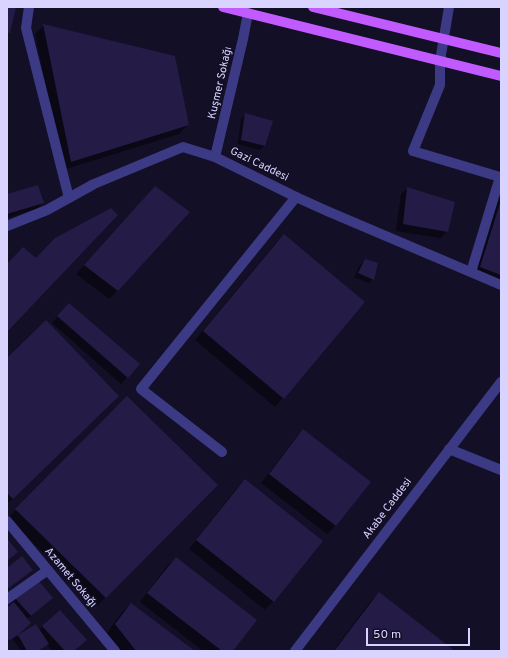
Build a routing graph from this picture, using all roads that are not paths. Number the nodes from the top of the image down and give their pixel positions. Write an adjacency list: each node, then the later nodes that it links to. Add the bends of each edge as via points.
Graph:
1 (29, 7): 12 (street, via 26,28)
2 (223, 7): 5 (main road)
3 (313, 7): 6 (main road)
4 (449, 7): 6 (street)
5 (248, 13): 8 (main road); 10 (street, Kuşmer Sokağı)
6 (444, 39): 7 (main road); 8 (street)
7 (501, 53)
8 (440, 61): 9 (main road); 14 (street, via 440,85 413,151 500,177)
9 (501, 76)
10 (216, 157): 11 (street, Gazi Caddesi); 12 (street, Gazi Caddesi, via 183,147 94,184)
11 (296, 197): 14 (street, Gazi Caddesi); 18 (street, via 141,388)
12 (69, 198): 13 (street, Gazi Caddesi)
13 (7, 226)
14 (471, 272): 15 (street, Gazi Caddesi)
15 (501, 285)
16 (501, 382): 17 (street, Akabe Caddesi)
17 (449, 449): 19 (street); 24 (street, Akabe Caddesi)
18 (222, 452)
19 (501, 470)
20 (7, 521): 21 (street, Azamet Sokağı)
21 (48, 570): 22 (street); 23 (street, Azamet Sokağı)
22 (7, 599)
23 (115, 651)
24 (295, 651)

